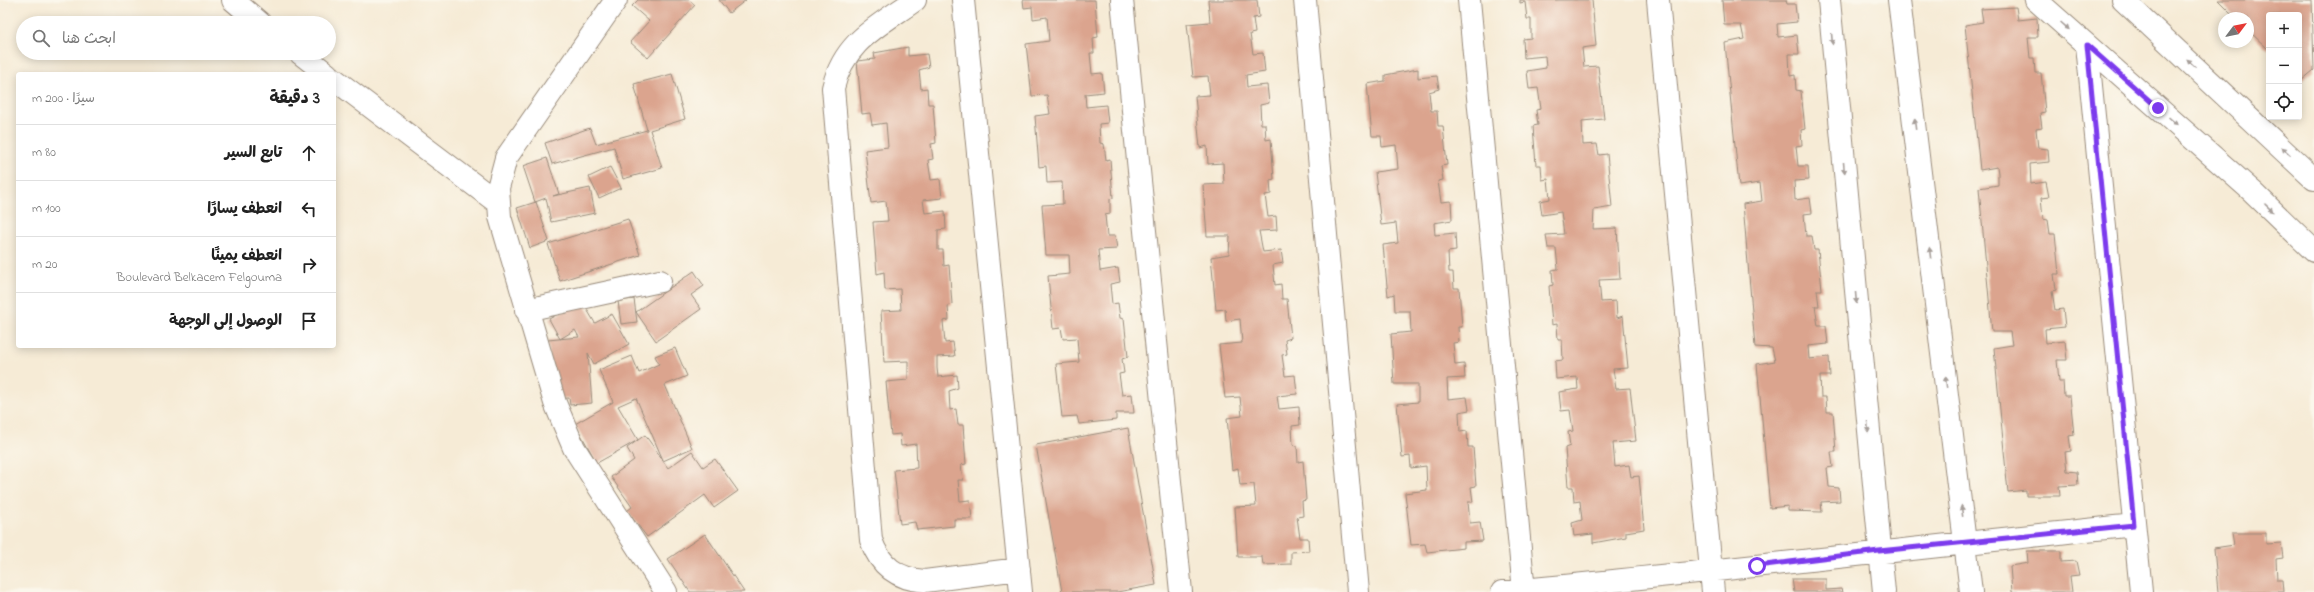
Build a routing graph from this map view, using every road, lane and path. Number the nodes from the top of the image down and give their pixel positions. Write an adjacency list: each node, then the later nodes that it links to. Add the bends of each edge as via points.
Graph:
1 (233, 0): 13 (street)
2 (616, 0): 19 (street, via 506,158 501,172)
3 (915, 0): 26 (street, via 854,46 844,58 833,88 871,540 876,554 885,566 910,580 925,581)
4 (963, 0): 26 (street)
5 (1122, 0): 31 (street)
6 (1306, 0): 32 (street)
7 (1469, 0): 28 (street)
8 (1658, 0): 27 (street)
9 (1829, 0): 25 (street, one-way to 25)
10 (1899, 0): 24 (street, one-way to 10)
11 (2036, 0): 14 (street, one-way to 14)
12 (2123, 0): 18 (street, one-way to 12)
13 (252, 16)
14 (2087, 45): 20 (street, one-way to 20, via 2253,192); 23 (street)
15 (309, 60): 16 (street)
16 (324, 72)
17 (336, 81): 19 (street)
18 (2314, 178)
19 (498, 203): 22 (street)
20 (2314, 252)
21 (660, 281): 22 (street)
22 (526, 310): 29 (street, via 555,403 574,448)
23 (2134, 525): 24 (street); 35 (street)
24 (1966, 543): 25 (street); 34 (street)
25 (1879, 551): 27 (street); 33 (street)
26 (1019, 569): 30 (street)
27 (1712, 582): 28 (street)
28 (1516, 591)
29 (666, 592)
30 (1021, 592)
31 (1181, 592)
32 (1358, 592)
33 (1884, 592)
34 (1971, 592)
35 (2141, 592)

